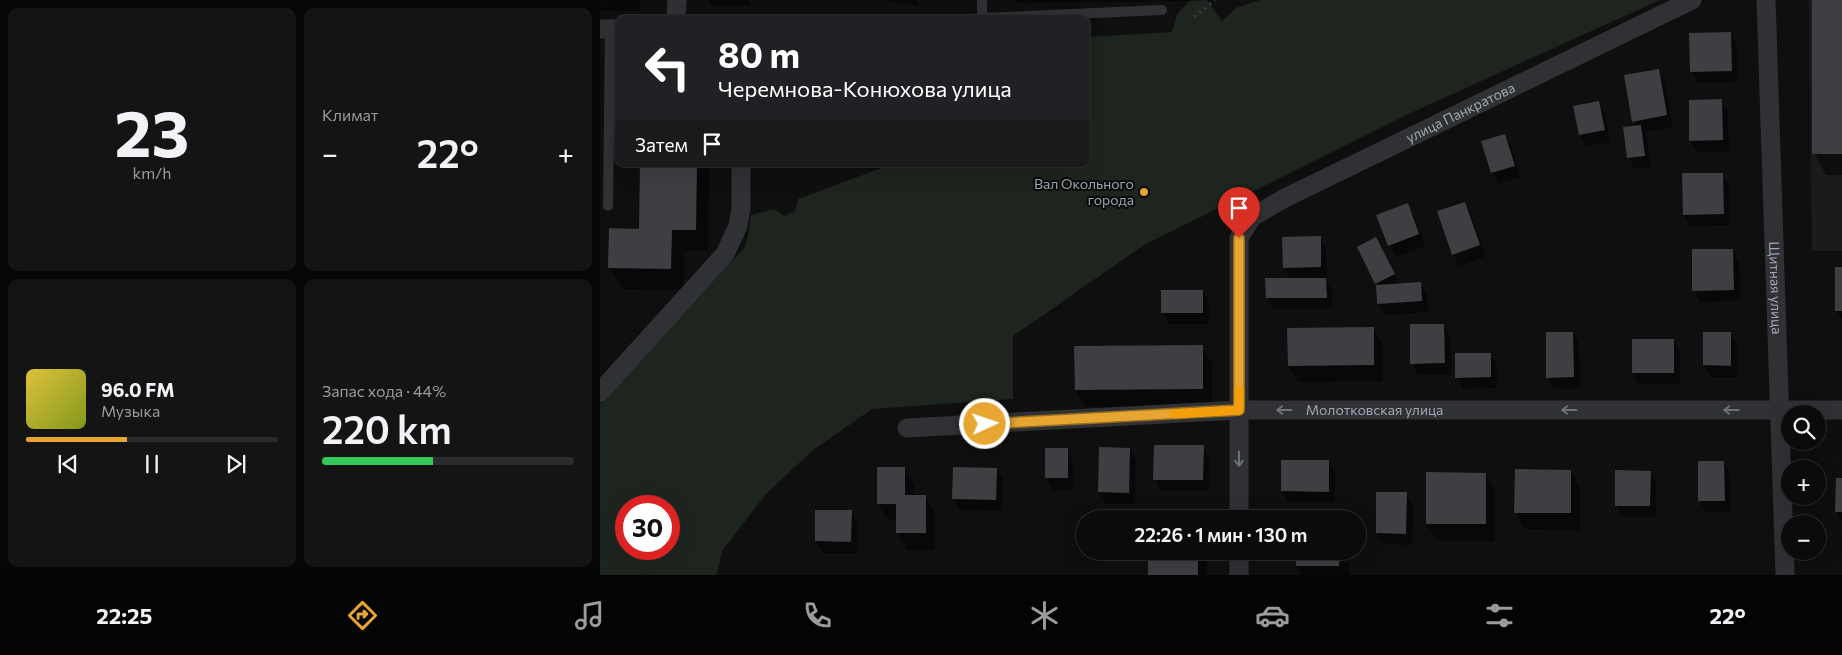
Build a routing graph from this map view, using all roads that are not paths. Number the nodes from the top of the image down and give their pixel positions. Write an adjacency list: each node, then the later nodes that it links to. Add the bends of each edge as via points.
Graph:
1 (677, 0): 6 (street)
2 (982, 0): 7 (lane)
3 (1692, 0): 13 (street, улица Панкратова, via 1252,217 1239,238)
4 (1766, 0): 14 (street, Щитная улица)
5 (1162, 10): 8 (lane)
6 (676, 15)
7 (979, 15)
8 (1047, 15)
9 (609, 29): 11 (lane)
10 (741, 167): 12 (street, via 738,226 725,254)
11 (608, 206)
12 (600, 392)
13 (1239, 410): 14 (street, Молотковская улица, one-way to 13); 16 (street, Молотковская улица); 17 (street, one-way to 17)
14 (1780, 410): 15 (street, Молотковская улица); 20 (street, Щитная улица)
15 (1842, 410)
16 (907, 428)
17 (1239, 510)
18 (1239, 560): 19 (street)
19 (1240, 575)
20 (1785, 575)

